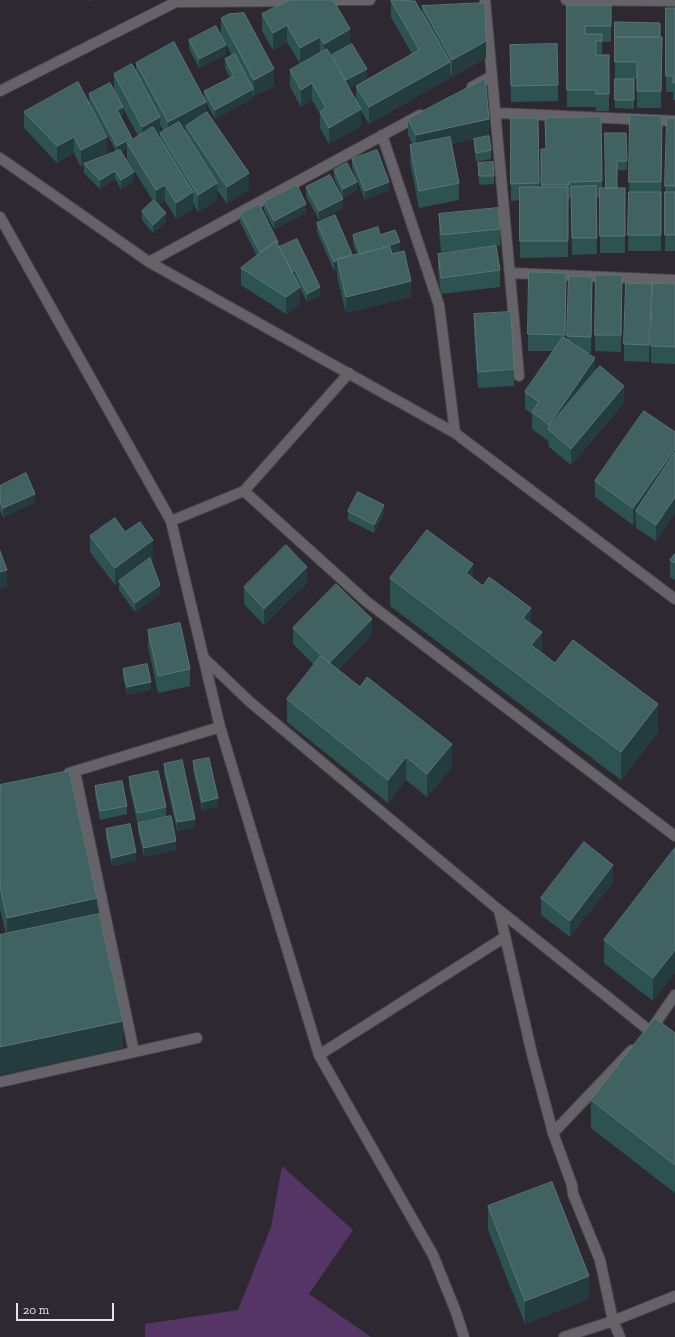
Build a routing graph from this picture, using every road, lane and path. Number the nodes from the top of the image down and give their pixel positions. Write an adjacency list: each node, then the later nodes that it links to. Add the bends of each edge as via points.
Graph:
1 (370, 0): 4 (street)
2 (485, 0): 6 (street)
3 (566, 0): 5 (street)
4 (178, 1): 7 (street)
5 (675, 1)
6 (492, 76): 8 (street); 10 (street)
7 (0, 91)
8 (464, 91)
9 (430, 110): 12 (street)
10 (496, 113): 11 (street); 16 (street)
11 (675, 121)
12 (382, 135): 15 (street); 20 (street, via 439,305)
13 (0, 158): 15 (street)
14 (0, 217): 22 (street)
15 (149, 262): 18 (street)
16 (510, 274): 17 (street); 19 (street)
17 (675, 280)
18 (348, 373): 20 (street); 21 (street)
19 (518, 376)
20 (455, 433): 23 (street)
21 (244, 491): 22 (street); 28 (street, via 367,602)
22 (172, 521): 24 (street)
23 (675, 599)
24 (203, 657): 25 (street); 29 (street, via 250,702)
25 (220, 727): 26 (street); 36 (street)
26 (75, 772): 27 (street); 35 (street, via 104,926)
27 (60, 775)
28 (675, 836)
29 (499, 910): 30 (street); 32 (street)
30 (505, 937): 36 (street); 38 (street)
31 (675, 995): 32 (street)
32 (645, 1036): 34 (street); 38 (street)
33 (197, 1038): 35 (street)
34 (675, 1048)
35 (134, 1052): 37 (street)
36 (319, 1054): 41 (street, via 433,1254)
37 (0, 1082)
38 (553, 1133): 40 (street, via 573,1194 600,1260)
39 (675, 1296): 40 (street)
40 (613, 1321): 42 (street); 43 (street)
41 (464, 1337)
42 (564, 1337)
43 (620, 1337)

